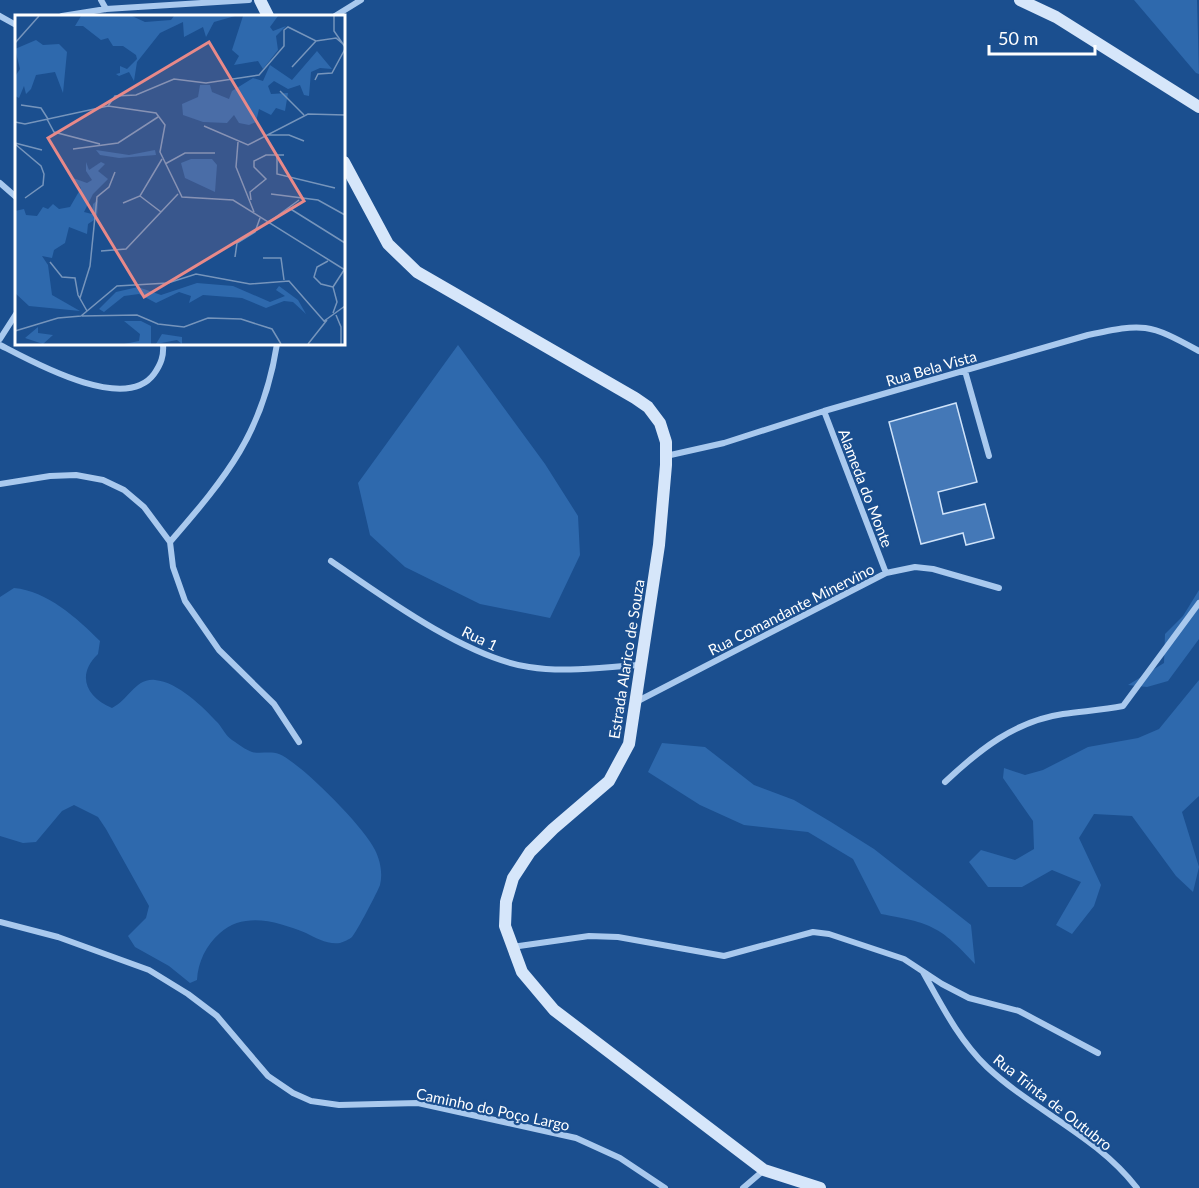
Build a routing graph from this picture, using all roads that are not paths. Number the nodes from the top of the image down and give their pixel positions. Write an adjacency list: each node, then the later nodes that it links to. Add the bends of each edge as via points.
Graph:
1 (101, 0): 6 (street)
2 (249, 0): 6 (street)
3 (260, 0): 8 (main road)
4 (361, 0): 9 (street)
5 (1020, 0): 12 (main road, via 1065,23)
6 (106, 9): 7 (street)
7 (68, 15)
8 (268, 15)
9 (337, 15)
10 (0, 16): 11 (street)
11 (15, 24)
12 (1199, 107)
13 (345, 164): 24 (main road, Estrada Alarico de Souza, via 388,244 417,272 648,407 660,423)
14 (0, 183): 15 (street)
15 (15, 196)
16 (15, 316): 17 (street)
17 (0, 339)
18 (0, 345): 19 (street, via 57,375 113,387 133,386 152,376 161,363)
19 (163, 345)
20 (277, 345): 27 (street, via 262,411 236,462)
21 (1199, 351): 22 (street, Rua Bela Vista, via 1158,329 1137,327 1088,335)
22 (965, 372): 23 (street, Rua Bela Vista); 25 (street)
23 (824, 411): 24 (street, Rua Bela Vista, via 724,443); 29 (street, Alameda do Monte)
24 (666, 456): 32 (main road, Estrada Alarico de Souza, via 659,545)
25 (989, 456)
26 (0, 484): 27 (street, via 50,476 103,480 124,490 144,507)
27 (170, 542): 34 (street, via 184,601 219,650 274,704)
28 (331, 561): 32 (street, Rua 1, via 436,629 496,659 559,670)
29 (886, 573): 30 (street, Rua Comandante Minervino, via 915,567); 33 (street, Rua Comandante Minervino)
30 (999, 588)
31 (1199, 603): 35 (street, via 1123,706 1062,714 1025,724 994,740)
32 (640, 665): 33 (main road, Estrada Alarico de Souza)
33 (635, 703): 37 (main road, Estrada Alarico de Souza, via 629,744 609,781 530,852 513,878 505,918)
34 (299, 742)
35 (945, 783)
36 (0, 922): 41 (street, Caminho do Poço Largo, via 149,970 217,1016 268,1076 293,1094 339,1105 418,1103 576,1138 620,1158)
37 (511, 947): 38 (street, via 589,936 724,956 813,932 904,959); 40 (main road, Estrada Alarico de Souza, via 522,972 554,1010)
38 (922, 969): 39 (street, via 969,998 1019,1011); 44 (street, Rua Trinta de Outubro, via 967,1046 989,1068 1068,1125)
39 (1098, 1053)
40 (764, 1170): 42 (street); 43 (main road, Estrada Alarico de Souza)
41 (666, 1188)
42 (743, 1188)
43 (820, 1188)
44 (1137, 1188)

